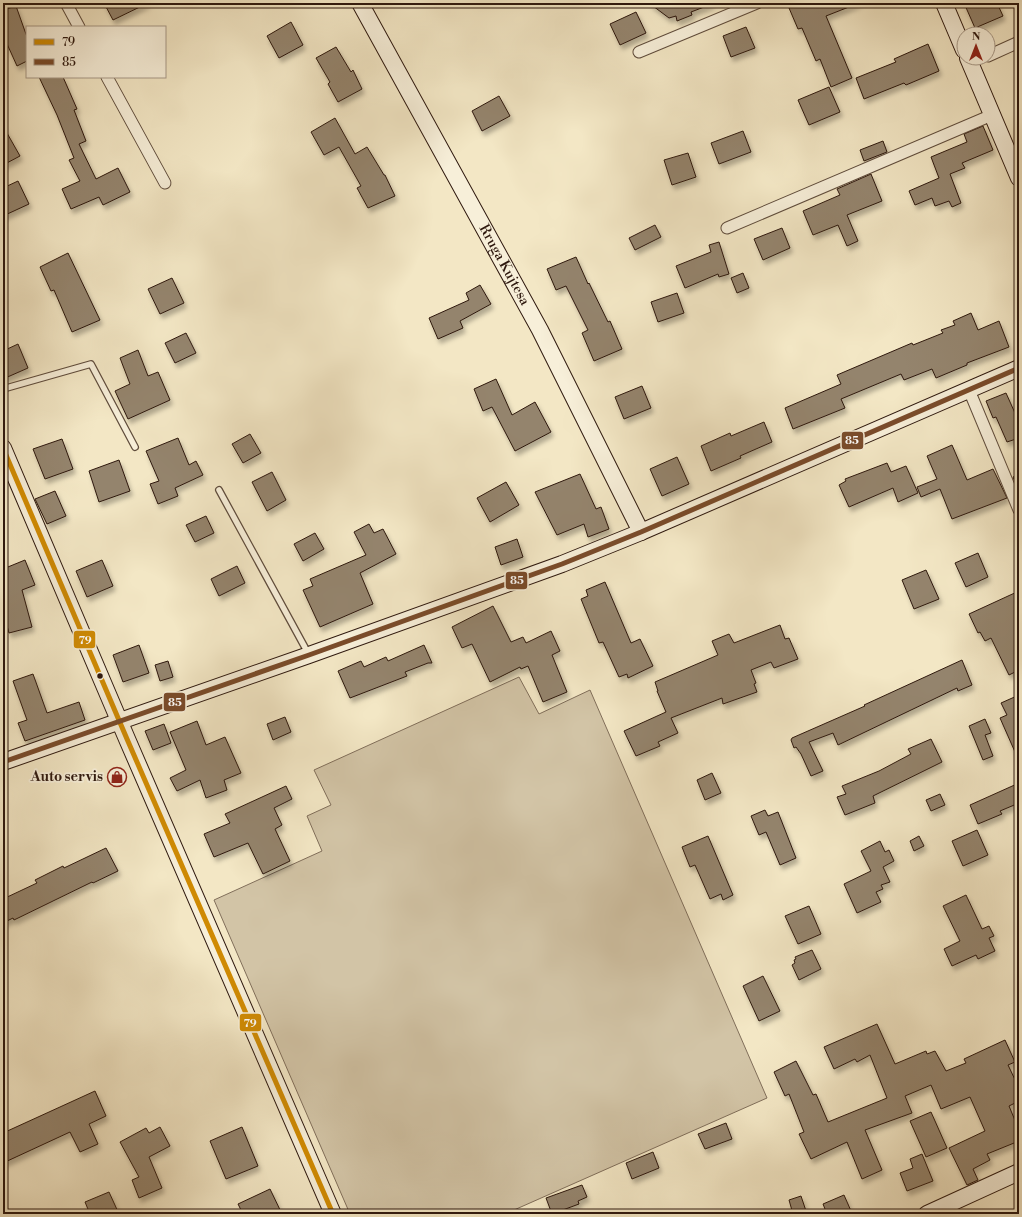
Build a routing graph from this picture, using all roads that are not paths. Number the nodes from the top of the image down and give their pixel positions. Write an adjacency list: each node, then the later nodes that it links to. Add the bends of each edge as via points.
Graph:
1 (66, 3): 5 (street)
2 (360, 3): 23 (main road, Rruga Kujtesa, via 540,330)
3 (757, 3): 8 (street)
4 (948, 4): 6 (main road)
5 (78, 26)
6 (958, 26)
7 (1019, 42): 9 (street)
8 (640, 52)
9 (996, 52)
10 (974, 66): 12 (main road)
11 (108, 78): 14 (street)
12 (992, 115): 13 (main road); 15 (street)
13 (1019, 178)
14 (165, 183)
15 (727, 228)
16 (1019, 368): 18 (main road)
17 (3, 389): 19 (lane, via 91,364)
18 (969, 390): 22 (street); 23 (main road)
19 (135, 446)
20 (3, 448): 25 (main road)
21 (219, 490): 24 (lane)
22 (1019, 510)
23 (641, 532): 24 (main road, via 562,564)
24 (309, 655): 25 (main road)
25 (119, 721): 26 (main road); 28 (main road)
26 (3, 762)
27 (1019, 1172): 29 (main road)
28 (333, 1214)
29 (927, 1214)

